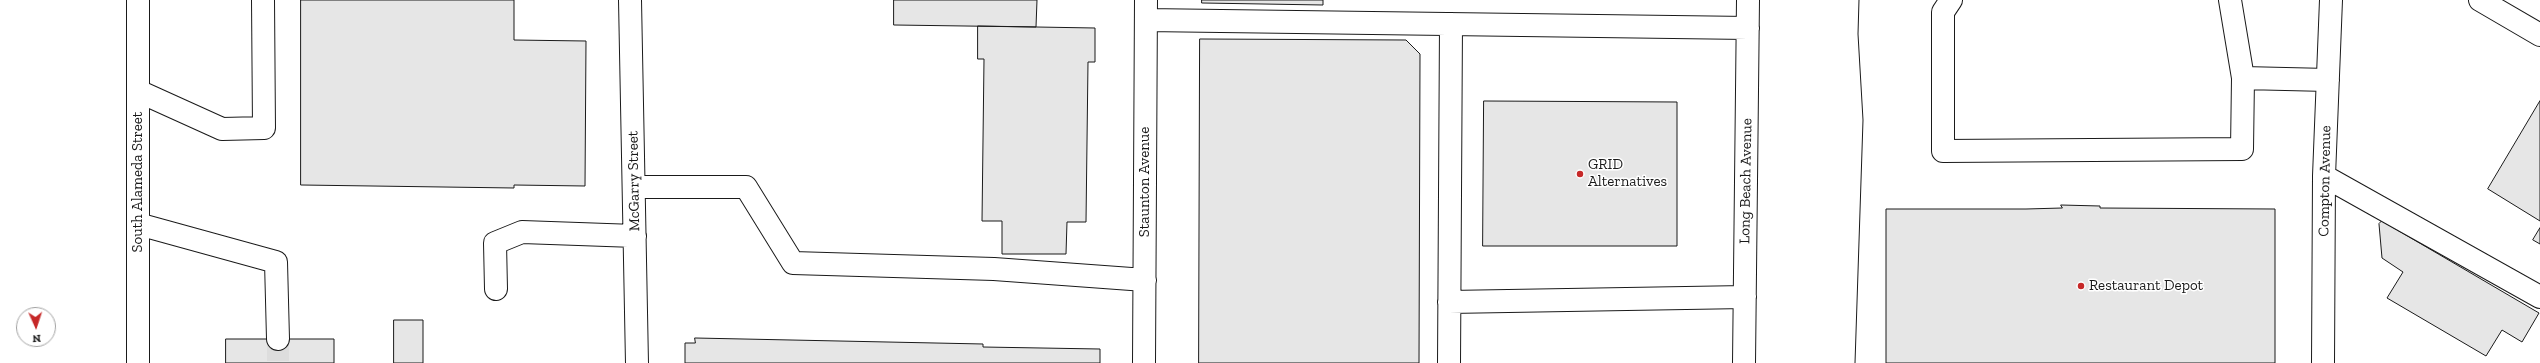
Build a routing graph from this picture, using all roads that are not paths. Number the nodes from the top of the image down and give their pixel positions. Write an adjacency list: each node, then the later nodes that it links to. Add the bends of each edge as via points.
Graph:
1 (138, 0): 15 (street, South Alameda Street)
2 (263, 0): 15 (street, via 264,128 222,129)
3 (630, 0): 17 (street, McGarry Street)
4 (1748, 0): 11 (street, Long Beach Avenue)
5 (1951, 0): 13 (street, via 1943,12 1943,151 2242,149)
6 (2230, 0): 13 (street)
7 (2331, 0): 14 (street, Compton Avenue)
8 (2480, 0): 12 (street)
9 (1146, 10): 10 (street); 20 (street, Staunton Avenue)
10 (1452, 24): 11 (street); 24 (street)
11 (1748, 28): 23 (street, Long Beach Avenue)
12 (2540, 35)
13 (2243, 78): 14 (street)
14 (2328, 80): 16 (street, Compton Avenue)
15 (138, 91): 18 (street, South Alameda Street)
16 (2324, 176): 22 (street); 31 (street, Compton Avenue)
17 (634, 187): 19 (street, McGarry Street); 20 (street, via 746,187 793,263 994,269)
18 (138, 224): 25 (street, via 276,262); 26 (street, South Alameda Street)
19 (635, 236): 21 (street, via 522,232 495,243); 27 (street, McGarry Street)
20 (1145, 280): 28 (street, Staunton Avenue)
21 (496, 289)
22 (2540, 297)
23 (1745, 298): 24 (street); 30 (street, Long Beach Avenue)
24 (1449, 302): 29 (street)
25 (278, 339)
26 (138, 363)
27 (637, 363)
28 (1144, 363)
29 (1449, 363)
30 (1744, 363)
31 (2323, 363)

